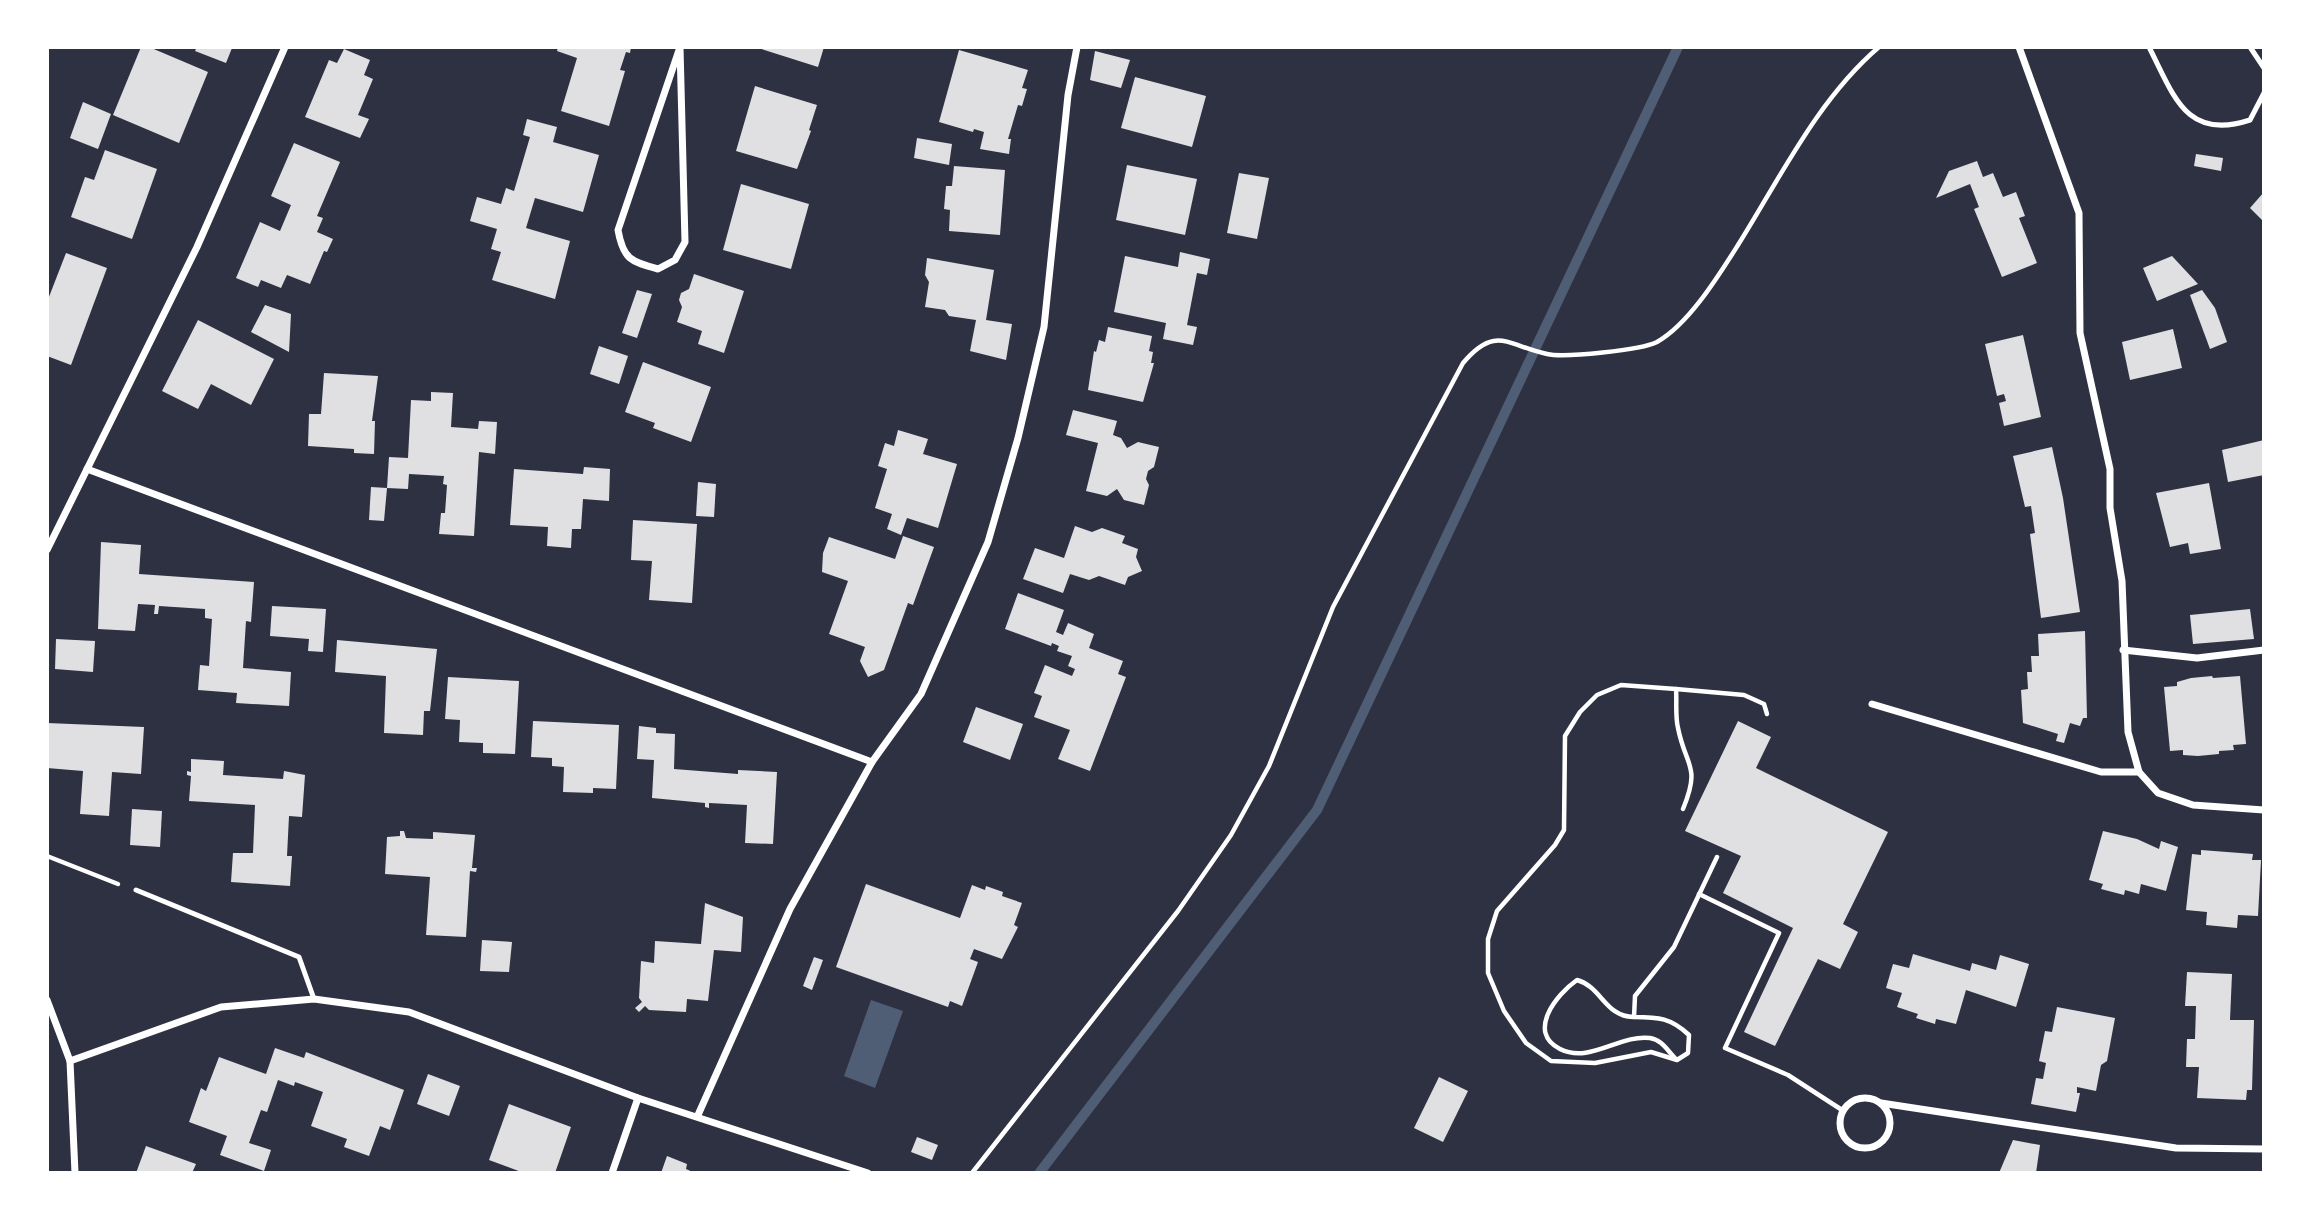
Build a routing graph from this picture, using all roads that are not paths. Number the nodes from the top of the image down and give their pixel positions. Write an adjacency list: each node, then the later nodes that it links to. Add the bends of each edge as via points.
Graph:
1 (285, 47): 9 (street, via 197,247)
2 (680, 47): 2 (street, via 685,242 675,260 658,269 635,263 621,249 618,230)
3 (1077, 47): 14 (street, via 1044,327 1018,438 988,542 921,694)
4 (2019, 47): 11 (street, via 2079,213 2080,333 2110,469 2110,508 2122,581)
5 (2149, 47): 8 (lane, via 2175,97 2197,122 2226,128 2250,120)
6 (2250, 47): 7 (lane)
7 (2264, 68)
8 (2264, 93)
9 (87, 469): 10 (street); 14 (street)
10 (47, 550)
11 (2123, 650): 12 (street, via 2197,658); 15 (street, via 2128,732)
12 (2264, 650)
13 (1872, 704): 15 (street, via 2101,772)
14 (872, 762): 23 (street, via 790,909)
15 (2138, 772): 16 (street, via 2158,793 2193,805)
16 (2264, 810)
17 (136, 890): 18 (lane, via 299,957)
18 (314, 999): 20 (street, via 221,1007); 21 (street, via 409,1013)
19 (47, 1000): 20 (street)
20 (70, 1061): 25 (street)
21 (638, 1098): 23 (street); 26 (street)
22 (1881, 1103): 22 (street, via 1858,1098 1842,1111 1840,1125 1845,1138 1857,1147 1872,1147 1884,1139 1889,1116); 24 (street, via 2176,1148)
23 (698, 1115): 27 (street)
24 (2264, 1149)
25 (75, 1173)
26 (612, 1173)
27 (868, 1173)

